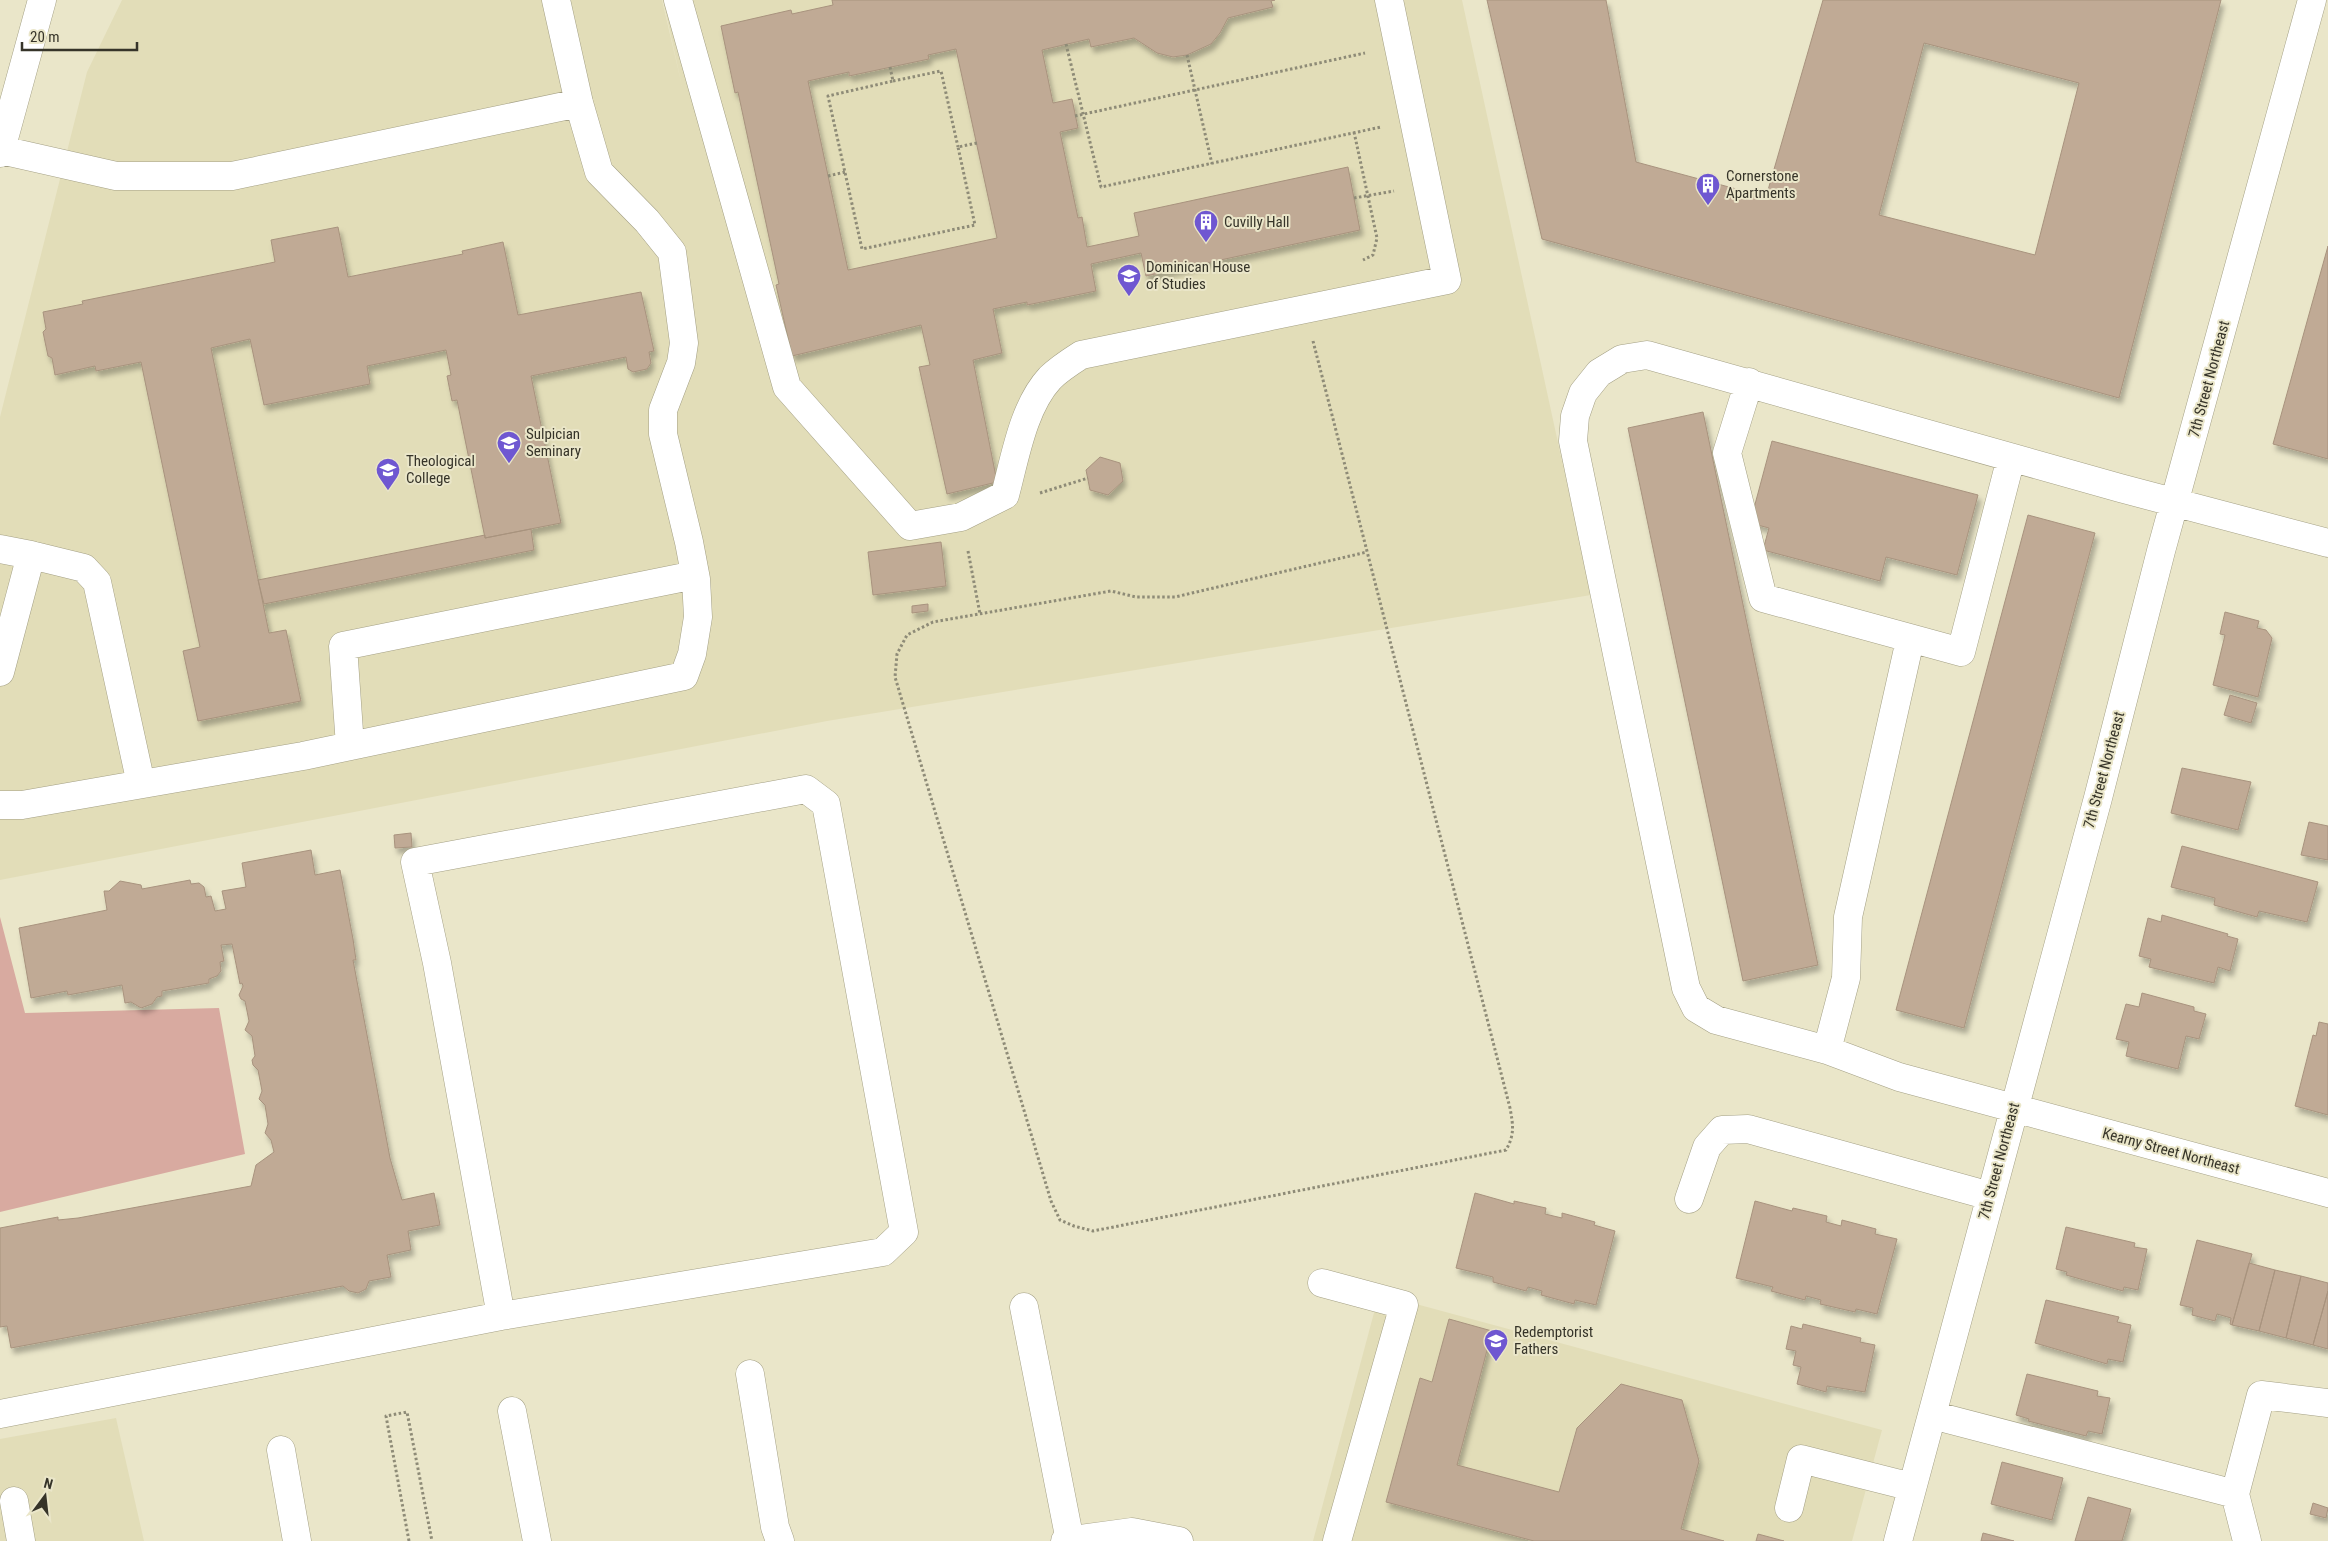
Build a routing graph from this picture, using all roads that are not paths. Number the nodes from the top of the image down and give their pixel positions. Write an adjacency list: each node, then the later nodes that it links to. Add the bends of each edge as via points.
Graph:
1 (42, 0): 7 (street)
2 (556, 0): 6 (street)
3 (678, 0): 4 (street, via 787,387 910,526 961,517 1005,495 1030,408 1048,380 1060,368 1081,356 1447,280)
4 (1389, 0)
5 (2312, 0): 10 (street, 7th Street Northeast)
6 (579, 103): 7 (street, via 232,176 116,176); 14 (street, via 599,172 672,252 684,343 681,363 663,410 663,434)
7 (0, 152)
8 (1749, 382): 9 (street, Kearny Street Northeast); 15 (street, via 1727,453 1763,598); 20 (street, Kearny Street Northeast, via 1647,355 1622,359 1599,373 1583,393 1575,416 1573,440 1686,988 1696,1008 1716,1020)
9 (2011, 458): 10 (street, Kearny Street Northeast); 15 (street, via 1961,652)
10 (2175, 502): 11 (street, Kearny Street Northeast); 21 (street, 7th Street Northeast)
11 (2328, 543)
12 (0, 549): 13 (street)
13 (31, 555): 16 (street); 18 (street, via 84,568 97,582)
14 (695, 575): 17 (street, via 698,617 692,654 684,676); 17 (street, via 343,646)
15 (1910, 640): 20 (street, via 1848,917 1846,978)
16 (0, 672)
17 (350, 746): 18 (street)
18 (141, 784): 19 (street, via 22,805)
19 (0, 804)
20 (1827, 1050): 21 (street, Kearny Street Northeast, via 1899,1077)
21 (2013, 1109): 22 (street, Kearny Street Northeast); 23 (street, 7th Street Northeast)
22 (2328, 1192)
23 (1990, 1196): 24 (street, via 1748,1129 1722,1130 1707,1147); 32 (street, 7th Street Northeast)
24 (1689, 1199)
25 (1322, 1283): 44 (street, via 1404,1305)
26 (1024, 1307): 42 (street)
27 (501, 1316): 27 (street, via 437,963 415,862 806,789 826,804 904,1232 883,1252); 31 (street)
28 (750, 1374): 41 (street)
29 (2328, 1403): 35 (street, via 2261,1395)
30 (512, 1410): 40 (street)
31 (0, 1414)
32 (1932, 1415): 34 (street, 7th Street Northeast); 35 (street)
33 (280, 1450): 39 (street)
34 (1912, 1487): 37 (street, via 1801,1460); 45 (street, 7th Street Northeast)
35 (2235, 1494): 46 (street)
36 (14, 1501): 38 (street)
37 (1789, 1508)
38 (21, 1541)
39 (296, 1541)
40 (537, 1541)
41 (780, 1541)
42 (1068, 1541): 43 (street, via 1132,1532)
43 (1179, 1541)
44 (1337, 1541)
45 (1898, 1541)
46 (2247, 1541)

